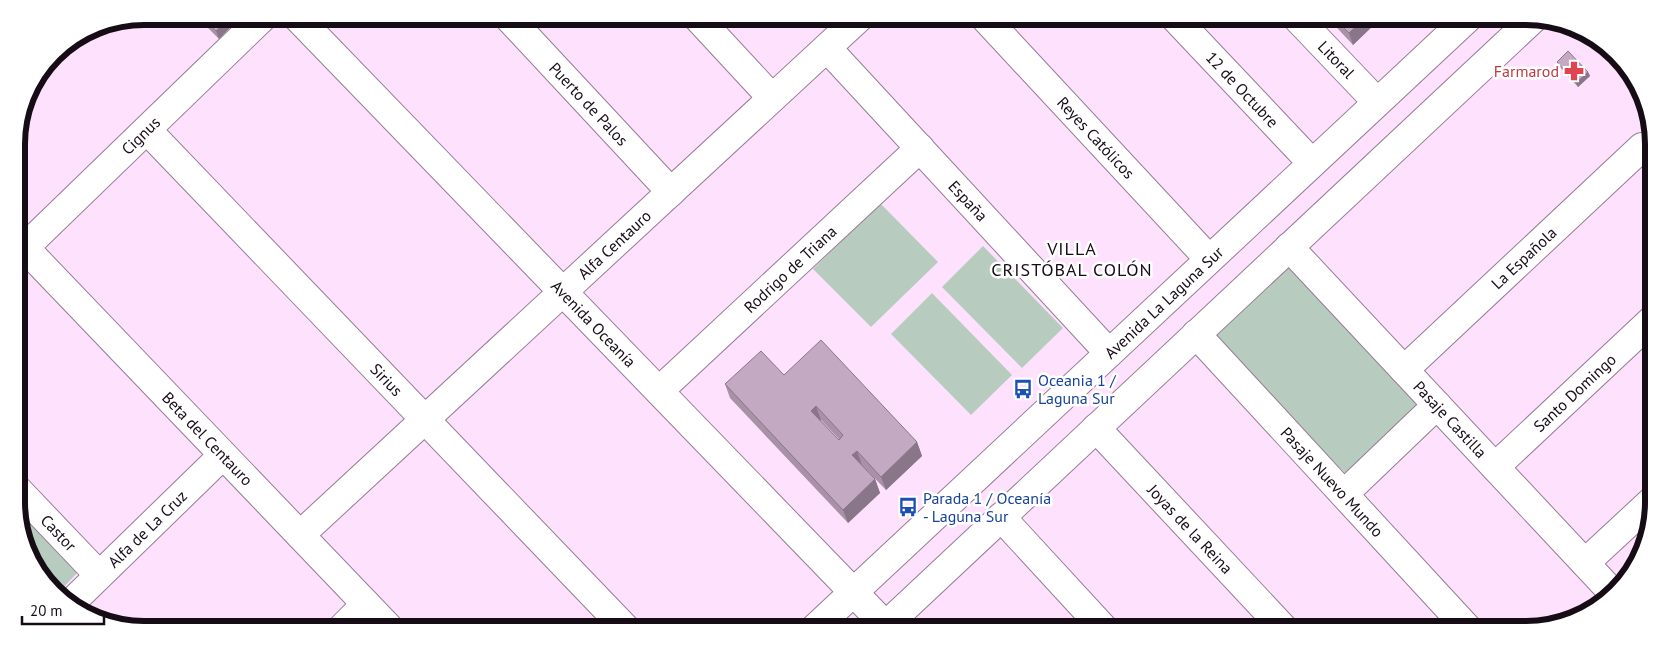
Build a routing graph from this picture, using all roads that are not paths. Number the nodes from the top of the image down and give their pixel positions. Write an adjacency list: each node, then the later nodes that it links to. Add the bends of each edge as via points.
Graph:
1 (255, 25): 14 (street, Cignus)
2 (305, 25): 23 (street, Avenida Oceanía)
3 (515, 25): 18 (street, Puerto de Palos)
4 (704, 25): 12 (street)
5 (851, 25): 11 (street, Alfa Centauro)
6 (991, 25): 22 (street, Reyes Católicos)
7 (1182, 25): 17 (street, 12 de Octubre)
8 (1304, 25): 13 (street, Litoral)
9 (1460, 25): 13 (street, Avenida La Laguna Sur)
10 (1526, 25): 20 (street)
11 (827, 48): 12 (street, Alfa Centauro); 16 (street, España)
12 (772, 98): 18 (street, Alfa Centauro)
13 (1377, 102): 17 (street, Avenida La Laguna Sur)
14 (147, 130): 19 (street, Cignus); 30 (street, Sirius)
15 (1642, 147): 27 (street, La Española)
16 (920, 148): 26 (street, España); 28 (street, Rodrigo de Triana)
17 (1312, 163): 22 (street, Avenida La Laguna Sur)
18 (671, 192): 23 (street, Alfa Centauro)
19 (25, 247)
20 (1289, 247): 25 (street); 27 (street, Pasaje Castilla)
21 (25, 255): 32 (street, Beta del Centauro)
22 (1209, 260): 26 (street, Avenida La Laguna Sur)
23 (563, 292): 28 (street, Avenida Oceanía); 30 (street, Alfa Centauro)
24 (1645, 326): 33 (street, Santo Domingo)
25 (1196, 334): 31 (street); 34 (street, Pasaje Nuevo Mundo)
26 (1109, 352): 42 (street, Avenida La Laguna Sur)
27 (1404, 370): 29 (street, Pasaje Castilla)
28 (659, 391): 42 (street, Avenida Oceanía)
29 (1437, 405): 33 (street, Pasaje Castilla); 34 (street)
30 (425, 419): 38 (street, Alfa Centauro); 47 (street, Sirius)
31 (1096, 428): 37 (street); 52 (street, Joyas de la Reina)
32 (223, 455): 38 (street, Beta del Centauro); 40 (street, Alfa de La Cruz)
33 (1495, 467): 39 (street, Pasaje Castilla)
34 (1344, 494): 53 (street, Pasaje Nuevo Mundo)
35 (25, 497): 40 (street, Castor)
36 (1645, 507): 39 (street)
37 (1001, 517): 50 (street); 51 (street)
38 (300, 535): 44 (street, Beta del Centauro)
39 (1585, 563): 41 (street, Pasaje Castilla)
40 (99, 575): 43 (street, Alfa de La Cruz)
41 (1608, 587)
42 (854, 592): 48 (street, Avenida La Laguna Sur); 49 (street, Avenida Oceanía)
43 (75, 599)
44 (366, 604): 45 (street); 46 (street, Beta del Centauro)
45 (349, 621)
46 (382, 621)
47 (618, 621)
48 (823, 621)
49 (880, 621)
50 (893, 621)
51 (1098, 621)
52 (1276, 621)
53 (1461, 621)

